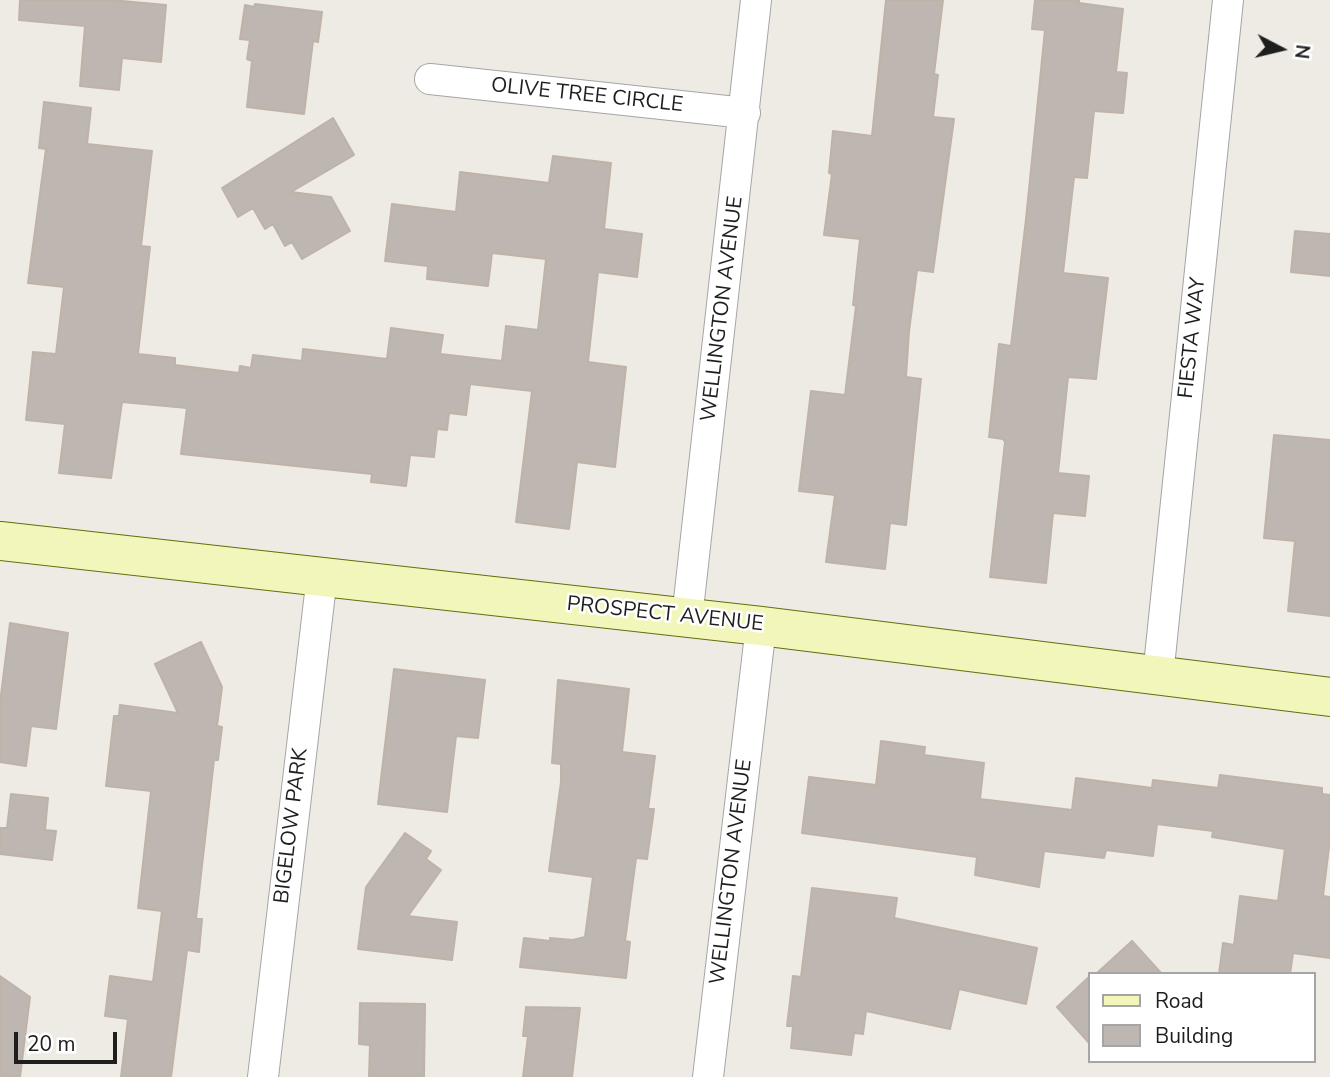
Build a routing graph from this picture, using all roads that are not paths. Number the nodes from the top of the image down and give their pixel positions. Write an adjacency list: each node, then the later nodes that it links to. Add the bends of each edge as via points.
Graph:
1 (756, 0): 4 (street, WELLINGTON AVENUE)
2 (1228, 0): 9 (street, FIESTA WAY)
3 (430, 79): 4 (street, OLIVE TREE CIRCLE)
4 (745, 113): 7 (street, WELLINGTON AVENUE)
5 (0, 541): 6 (main road, PROSPECT AVENUE)
6 (322, 576): 7 (main road, PROSPECT AVENUE); 11 (street, BIGELOW PARK)
7 (687, 618): 8 (main road, PROSPECT AVENUE)
8 (761, 626): 9 (main road, PROSPECT AVENUE); 12 (street, WELLINGTON AVENUE)
9 (1158, 676): 10 (main road, PROSPECT AVENUE)
10 (1330, 697)
11 (262, 1077)
12 (708, 1077)

